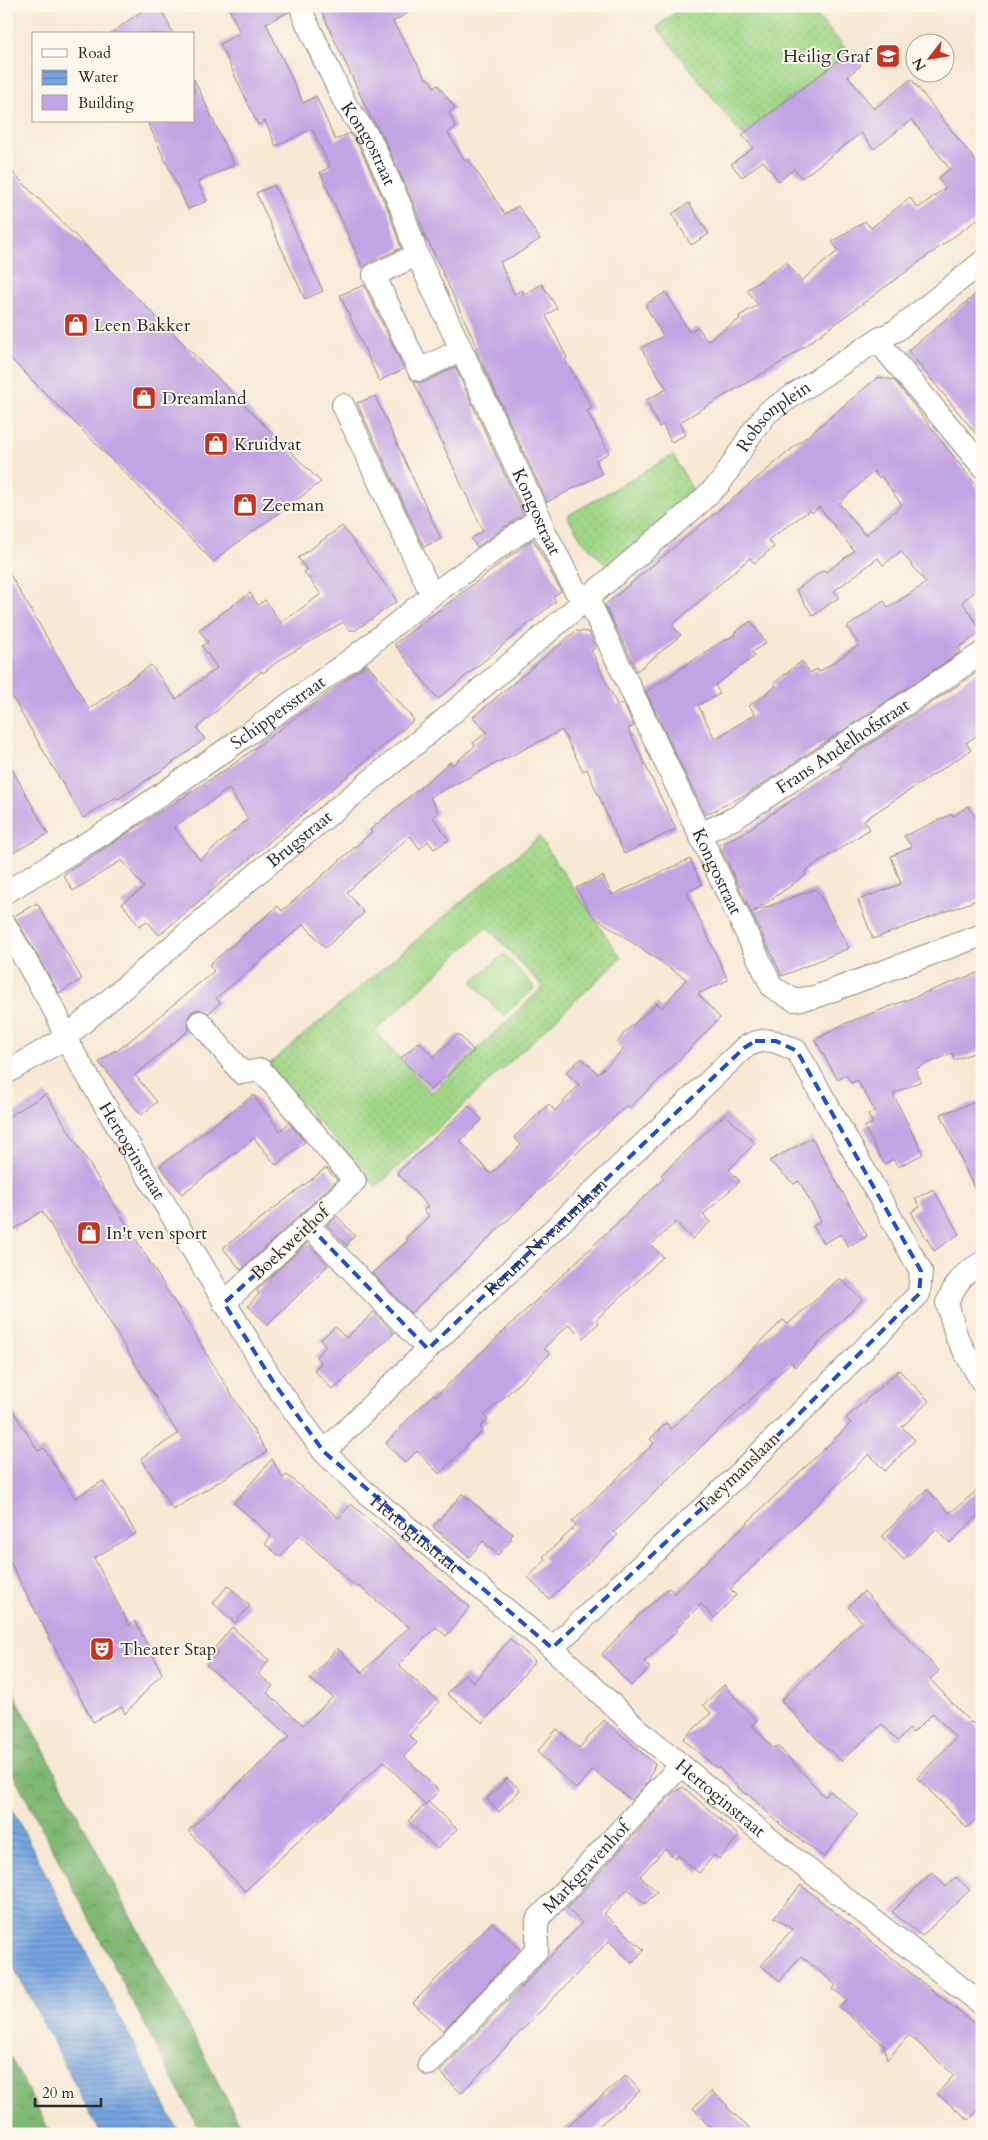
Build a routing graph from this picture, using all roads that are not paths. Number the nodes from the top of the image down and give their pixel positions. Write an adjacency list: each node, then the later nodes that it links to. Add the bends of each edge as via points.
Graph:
1 (301, 6): 2 (street, Kongostraat, via 346,105 371,141 401,207)
2 (417, 255): 5 (street, Kongostraat); 5 (street, via 374,275 419,370)
3 (982, 262): 4 (street, Robsonplein, via 897,330)
4 (877, 340): 7 (street); 10 (street, Robsonplein, via 768,412 722,482)
5 (461, 350): 8 (street, Kongostraat)
6 (343, 405): 9 (street)
7 (982, 466)
8 (540, 518): 9 (street, Schippersstraat); 10 (street, Kongostraat, via 575,590)
9 (432, 595): 13 (street, Schippersstraat, via 357,655 212,760 114,827)
10 (587, 597): 12 (street, Kongostraat); 17 (street, Brugstraat)
11 (982, 653): 12 (street, Frans Andelhofstraat, via 735,818)
12 (700, 834): 15 (street, Kongostraat, via 772,987 794,1000 815,997)
13 (6, 892)
14 (6, 926): 17 (street, Hertoginstraat, via 57,1015)
15 (982, 935)
16 (200, 1022): 20 (street, Boekweithof, via 242,1073 261,1070 355,1181)
17 (65, 1038): 19 (street, Brugstraat); 22 (street, Hertoginstraat)
18 (776, 1041): 23 (street, Rerum Novarumlaan, via 755,1041 744,1048); 26 (street, Taeymanslaan, via 797,1051 921,1271 919,1294 739,1474)
19 (6, 1073)
20 (307, 1227): 22 (street, Boekweithof); 23 (street)
21 (982, 1263): 24 (street, via 956,1283 947,1303 957,1338)
22 (224, 1303): 25 (street, Hertoginstraat, via 274,1383)
23 (428, 1349): 25 (street, Rerum Novarumlaan)
24 (982, 1382)
25 (324, 1452): 26 (street, Hertoginstraat, via 364,1491)
26 (552, 1648): 27 (street, Hertoginstraat)
27 (681, 1765): 28 (street, Hertoginstraat, via 789,1855); 29 (street, Markgravenhof, via 537,1920 537,1950)
28 (982, 2004)
29 (429, 2064)

